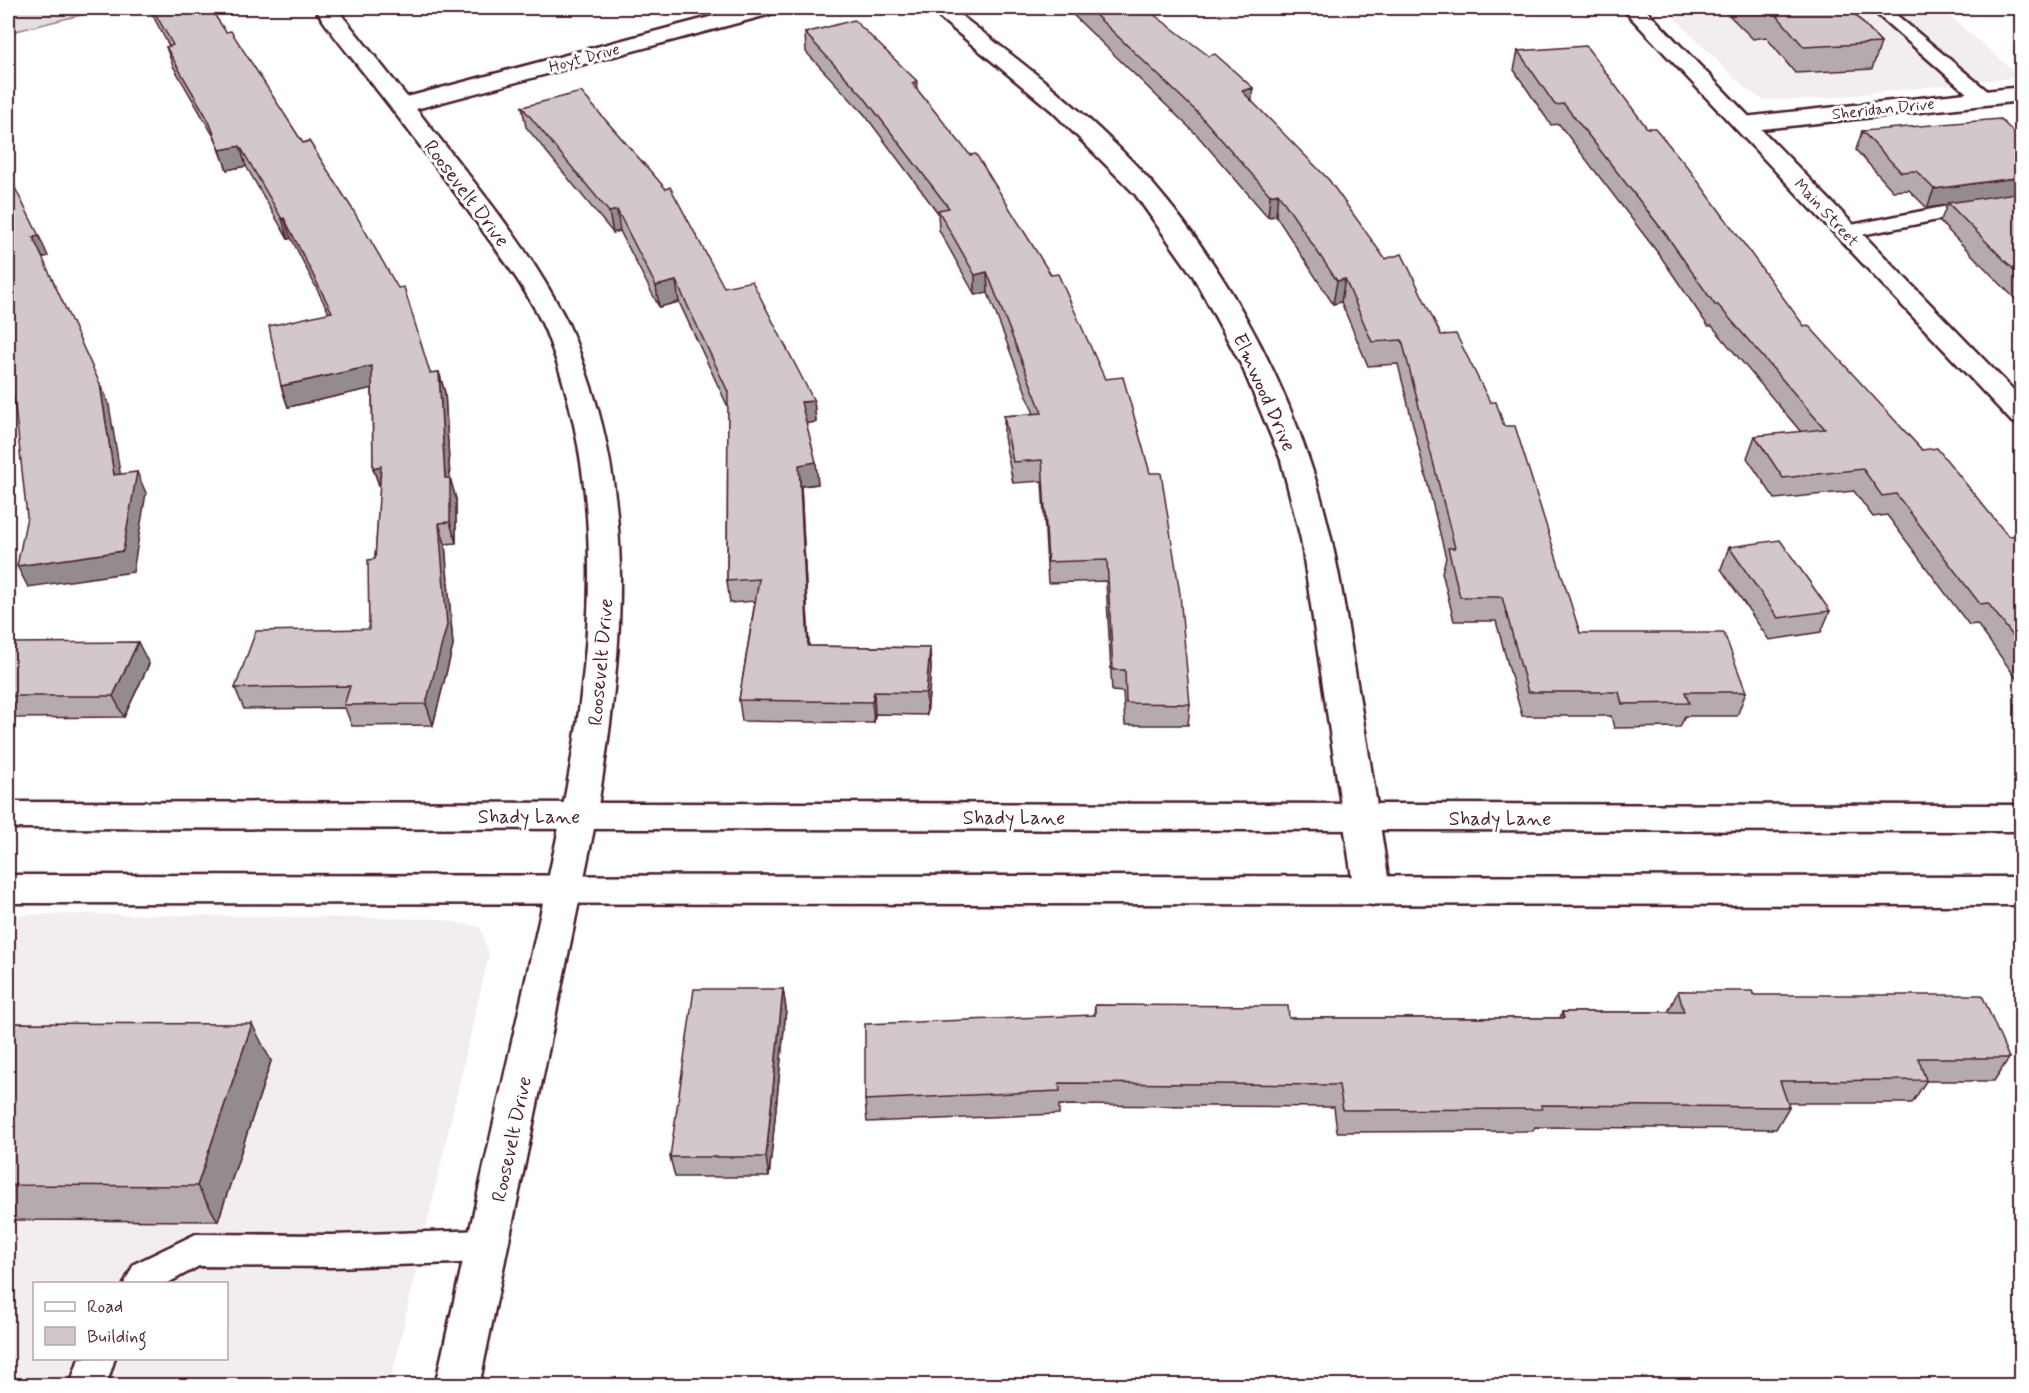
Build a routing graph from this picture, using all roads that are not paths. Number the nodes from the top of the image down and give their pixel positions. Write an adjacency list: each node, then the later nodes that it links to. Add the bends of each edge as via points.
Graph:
1 (325, 8): 8 (street, Roosevelt Drive)
2 (767, 8): 8 (street, Hoyt Drive)
3 (938, 8): 15 (street, Elmwood Drive, via 1058,104 1098,142 1167,219 1227,310 1257,369 1294,460 1313,525)
4 (1633, 8): 9 (street, Main Street)
5 (1878, 8): 7 (lane)
6 (2022, 94): 7 (street, Sheridan Drive)
7 (1984, 98): 9 (street, Sheridan Drive)
8 (401, 106): 14 (street, Roosevelt Drive, via 526,272 557,327 573,367 595,447 605,518 607,623 600,695)
9 (1744, 124): 11 (street, Main Street)
10 (2022, 202): 11 (lane, via 1963,209)
11 (1846, 232): 12 (street, Main Street)
12 (2022, 417)
13 (8, 815): 14 (street, Shady Lane)
14 (580, 816): 15 (street, Shady Lane); 18 (street, Roosevelt Drive)
15 (1362, 818): 16 (street, Shady Lane); 19 (street, Elmwood Drive)
16 (2022, 818)
17 (8, 889): 18 (street)
18 (564, 891): 19 (street); 21 (street, Roosevelt Drive)
19 (1372, 891): 20 (street)
20 (2022, 891)
21 (488, 1246): 22 (lane, via 196,1250 146,1276); 25 (street, Roosevelt Drive)
22 (142, 1282)
23 (97, 1360): 24 (lane)
24 (88, 1386)
25 (457, 1386)

